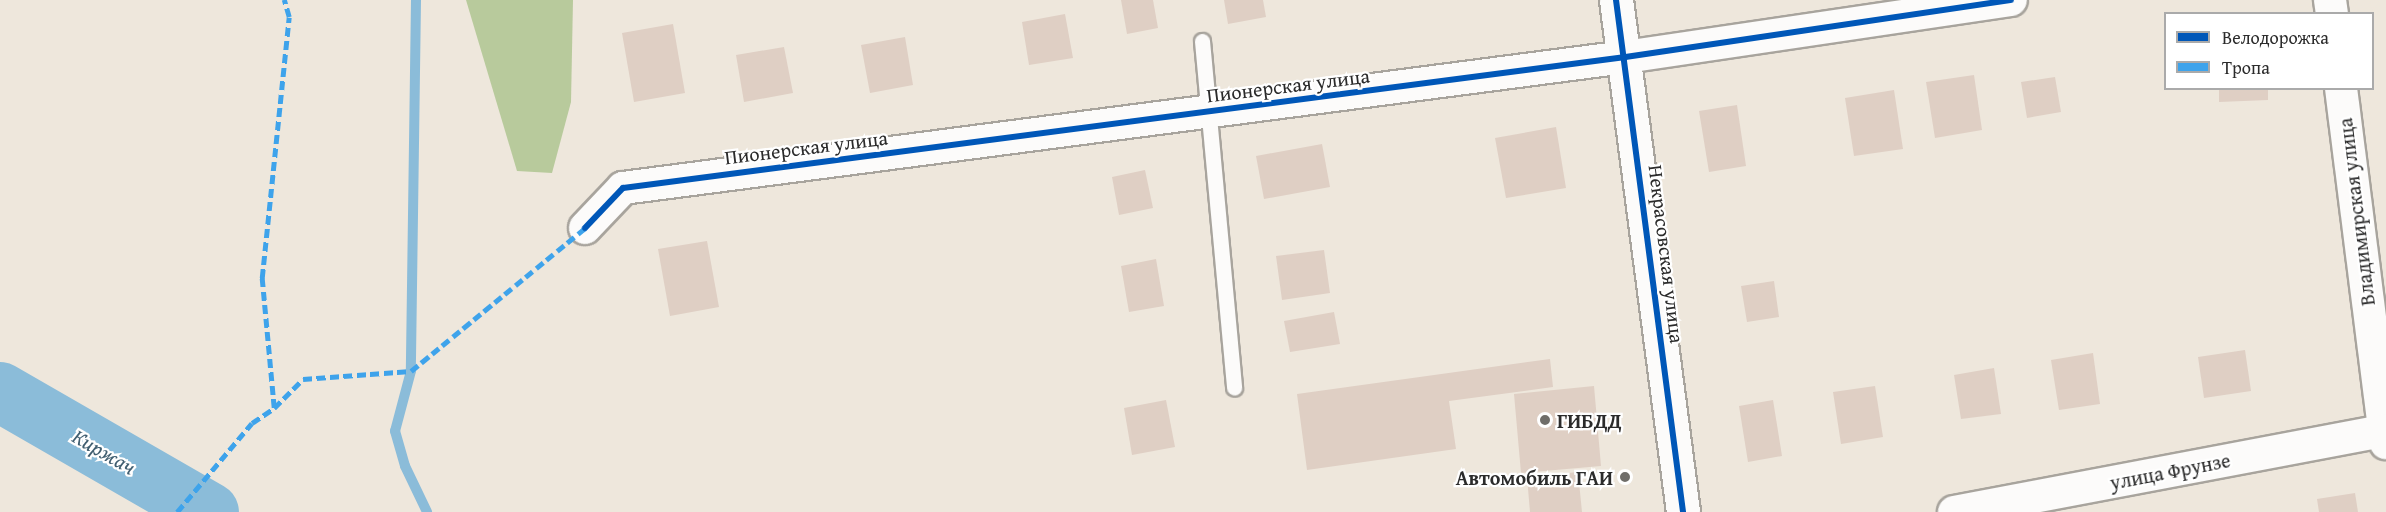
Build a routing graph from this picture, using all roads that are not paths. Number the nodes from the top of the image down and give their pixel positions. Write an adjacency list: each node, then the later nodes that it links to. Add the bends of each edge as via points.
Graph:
1 (1616, 0): 4 (street, Некрасовская улица)
2 (2011, 0): 4 (street, Пионерская улица)
3 (1202, 41): 6 (lane)
4 (1625, 57): 6 (street, Пионерская улица); 10 (street, Некрасовская улица)
5 (2341, 90): 9 (street, Владимирская улица)
6 (1211, 111): 7 (street, Пионерская улица, via 623,188); 8 (lane)
7 (585, 228)
8 (1234, 388)
9 (2385, 435): 11 (street, улица Фрунзе)
10 (1683, 512)
11 (1954, 512)

